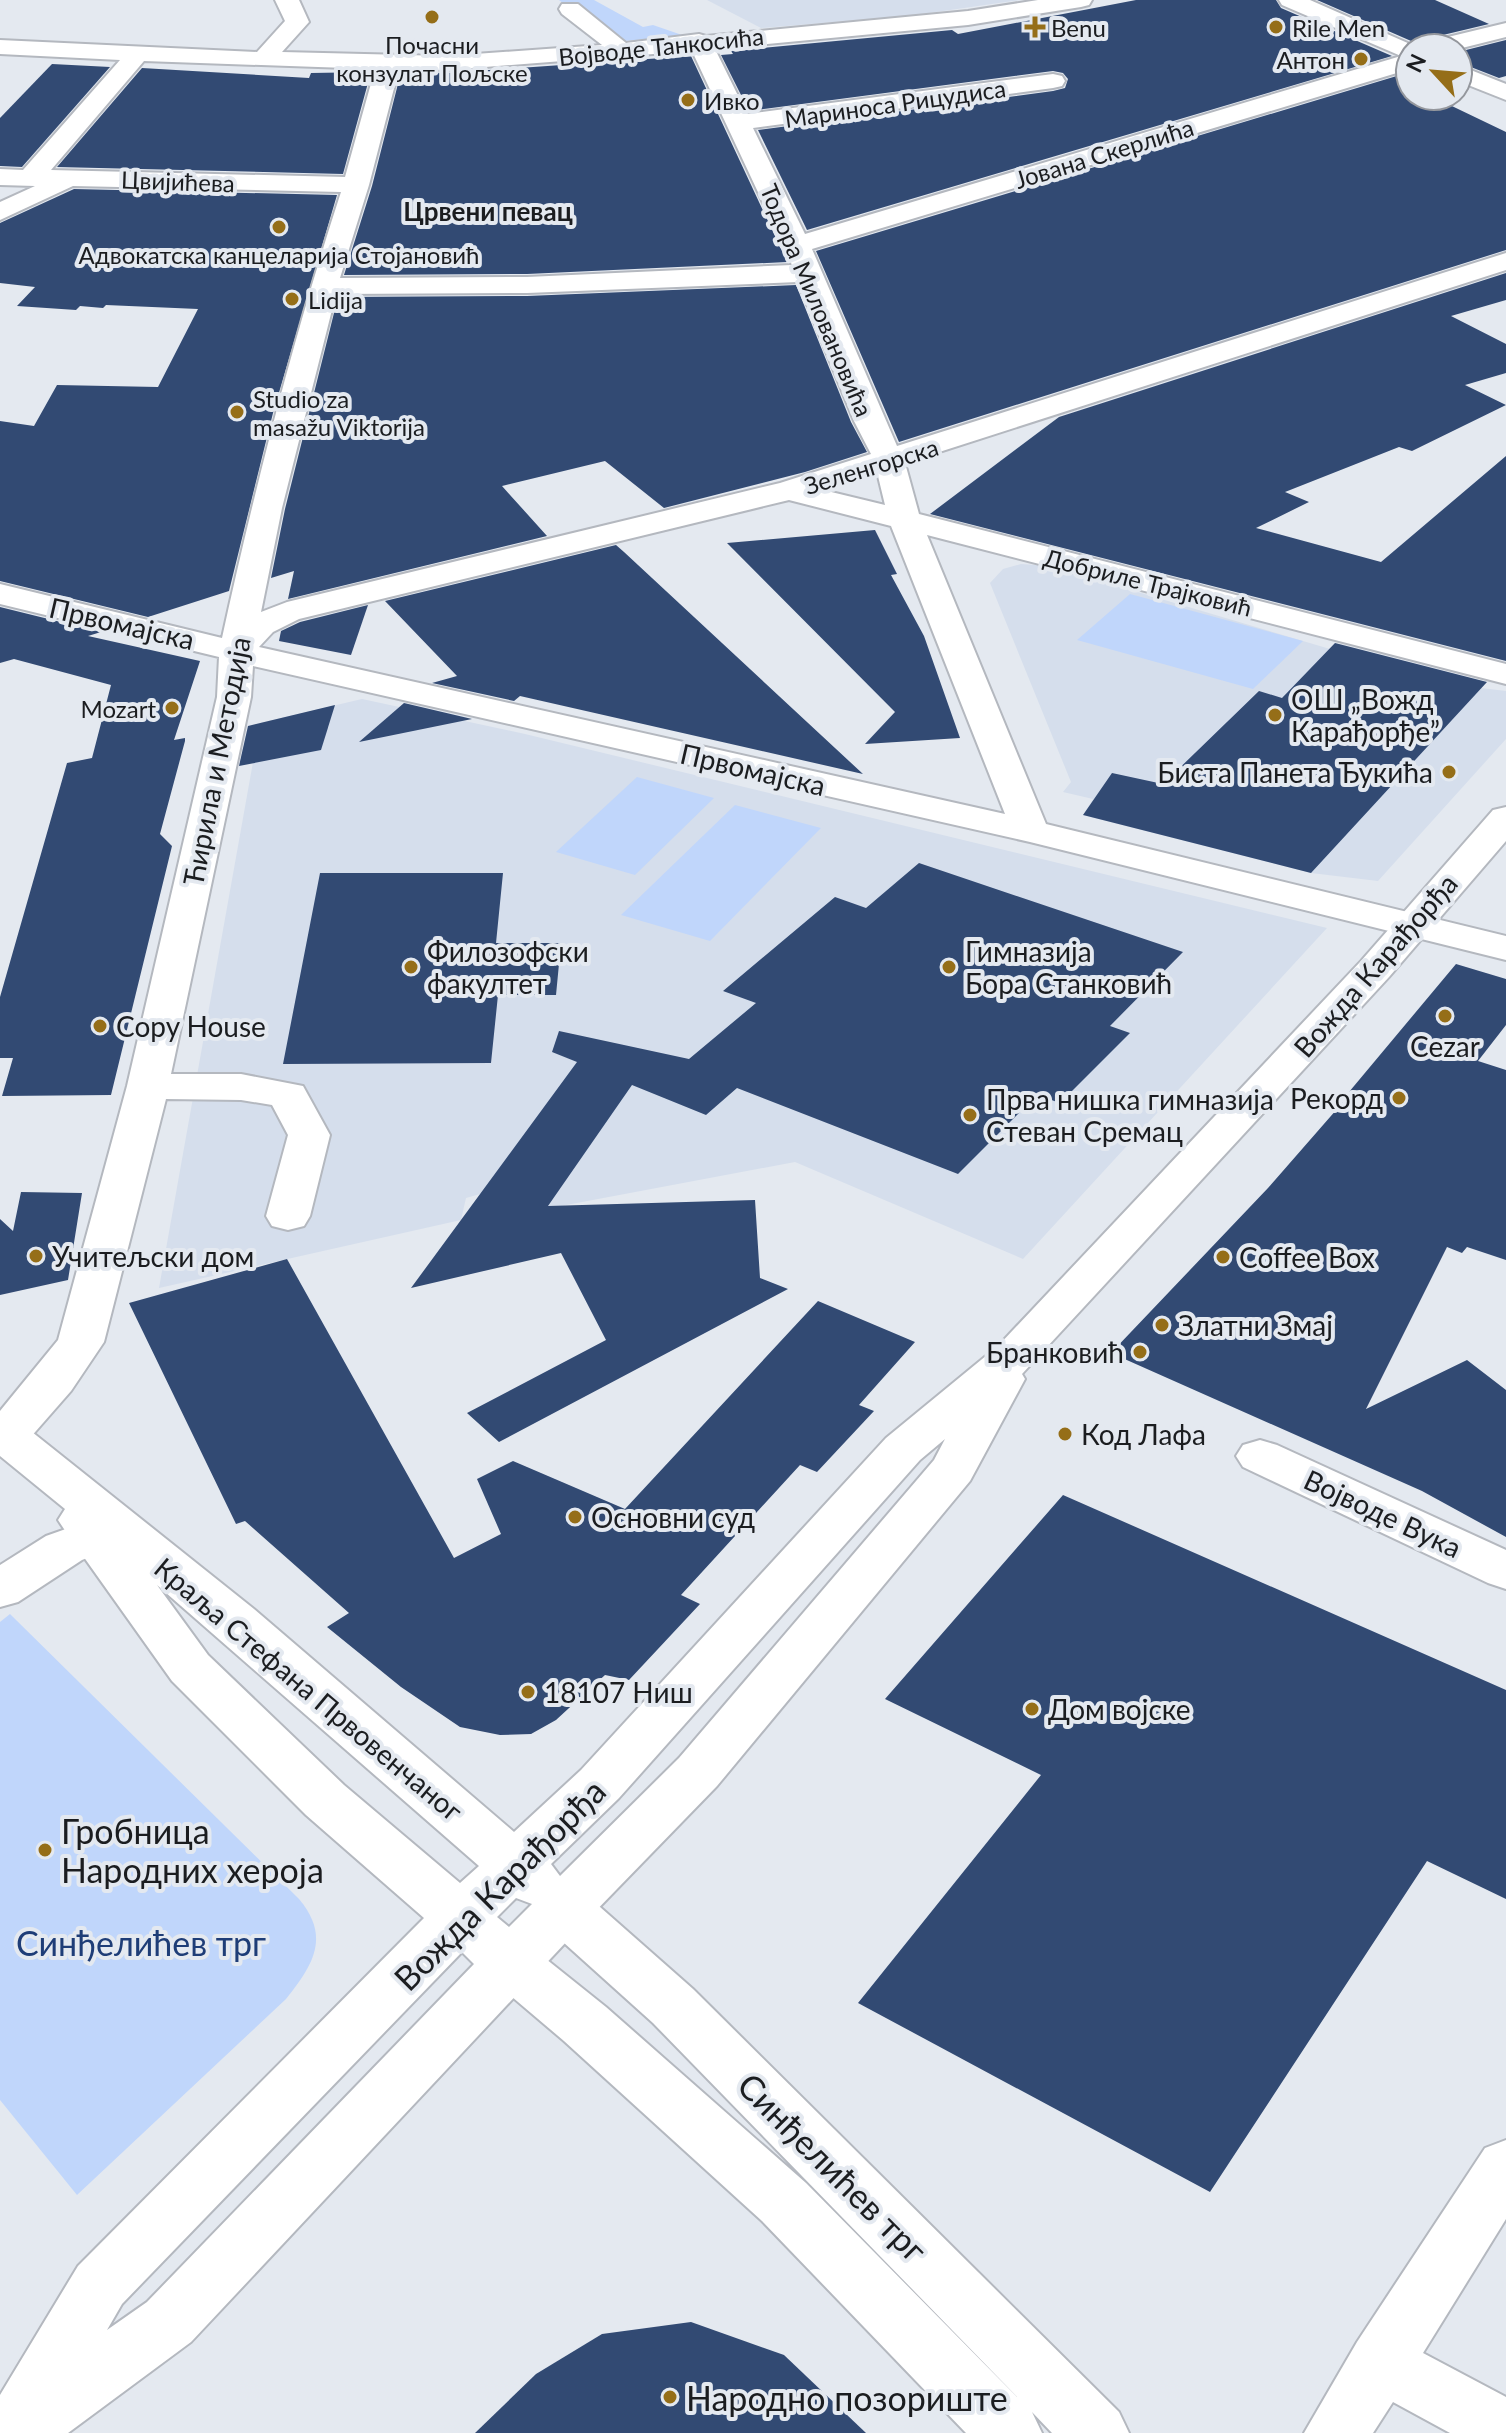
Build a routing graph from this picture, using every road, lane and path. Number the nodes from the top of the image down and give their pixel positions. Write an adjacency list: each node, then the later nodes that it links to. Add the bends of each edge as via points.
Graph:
1 (286, 0): 13 (street, via 297,22)
2 (1081, 0): 4 (street, Војводе Танкосића)
3 (1290, 0): 9 (street)
4 (1026, 4): 8 (street, Војводе Танкосића, via 968,18)
5 (570, 9): 11 (street)
6 (1506, 30): 7 (street)
7 (1474, 38)
8 (699, 41): 11 (street, Војводе Танкосића); 19 (street, Тодора Миловановића)
9 (1394, 44)
10 (0, 47): 12 (street, Војводе Танкосића)
11 (620, 51): 14 (street, Војводе Танкосића)
12 (137, 55): 13 (street, Војводе Танкосића); 21 (street)
13 (263, 59): 14 (street, Војводе Танкосића)
14 (388, 64): 23 (street, Ћирила и Методија)
15 (1394, 66): 25 (street, Јована Скерлића)
16 (1474, 79): 18 (street)
17 (1053, 81): 19 (street, Мариноса Рицудиса)
18 (1506, 93)
19 (737, 123): 25 (street, Тодора Миловановића)
20 (0, 177): 21 (street, Цвијићева)
21 (31, 177): 22 (street, Цвијићева)
22 (73, 178): 23 (street, Цвијићева); 24 (street)
23 (356, 185): 28 (street, Ћирила и Методија)
24 (0, 212)
25 (797, 245): 27 (street, Тодора Миловановића)
26 (1506, 261): 29 (street, Зеленгорска)
27 (807, 273): 28 (street, via 527,285); 29 (street, Тодора Миловановића)
28 (324, 286): 33 (street, Ћирила и Методија, via 266,508)
29 (889, 460): 30 (street, Зеленгорска); 31 (street, Тодора Миловановића)
30 (790, 490): 31 (street, Добриле Трајковић); 33 (street, Зеленгорска, via 287,612 261,625)
31 (905, 520): 34 (street, Добриле Трајковић); 36 (street, Тодора Миловановића)
32 (0, 594): 33 (street, Првомајска)
33 (236, 651): 36 (street, Првомајска); 39 (street, Ћирила и Методија, via 234,697)
34 (1506, 674)
35 (1506, 818): 37 (street, Вожда Карађорђа)
36 (1030, 831): 37 (street, Првомајска)
37 (1411, 924): 38 (street, Првомајска); 41 (street, Вожда Карађорђа)
38 (1506, 948)
39 (148, 1086): 40 (street, via 241,1087 288,1095 309,1135); 42 (street, Ћирила и Методија, via 81,1342 54,1380)
40 (288, 1216)
41 (1014, 1357): 48 (street, Вожда Карађорђа, via 903,1449 641,1742); 49 (street, Вожда Карађорђа, via 953,1469 698,1772)
42 (2, 1434): 44 (street, Краља Стефана Првовенчаног)
43 (1260, 1456): 46 (street, Војводе Вука)
44 (51, 1475): 45 (street, Краља Стефана Првовенчаног); 48 (street, Краља Стефана Првовенчаног, via 236,1622)
45 (94, 1536): 47 (street, via 64,1548); 50 (street, Краља Стефана Првовенчаног, via 190,1668 325,1800)
46 (1506, 1571)
47 (0, 1589)
48 (516, 1864): 49 (street, Краља Стефана Првовенчаног); 50 (street, Вожда Карађорђа)
49 (563, 1908): 51 (street, Вожда Карађорђа); 57 (street, Синђелићев трг, via 664,1998)
50 (461, 1917): 51 (street, Краља Стефана Првовенчаног); 55 (street, Вожда Карађорђа, via 100,2285)
51 (511, 1963): 55 (street, Вожда Карађорђа, via 169,2322); 56 (street, Синђелићев трг, via 784,2202)
52 (1506, 2166): 53 (street)
53 (1380, 2362): 54 (street); 58 (street)
54 (1506, 2430)
55 (15, 2433)
56 (1009, 2433)
57 (1096, 2433)
58 (1337, 2433)

